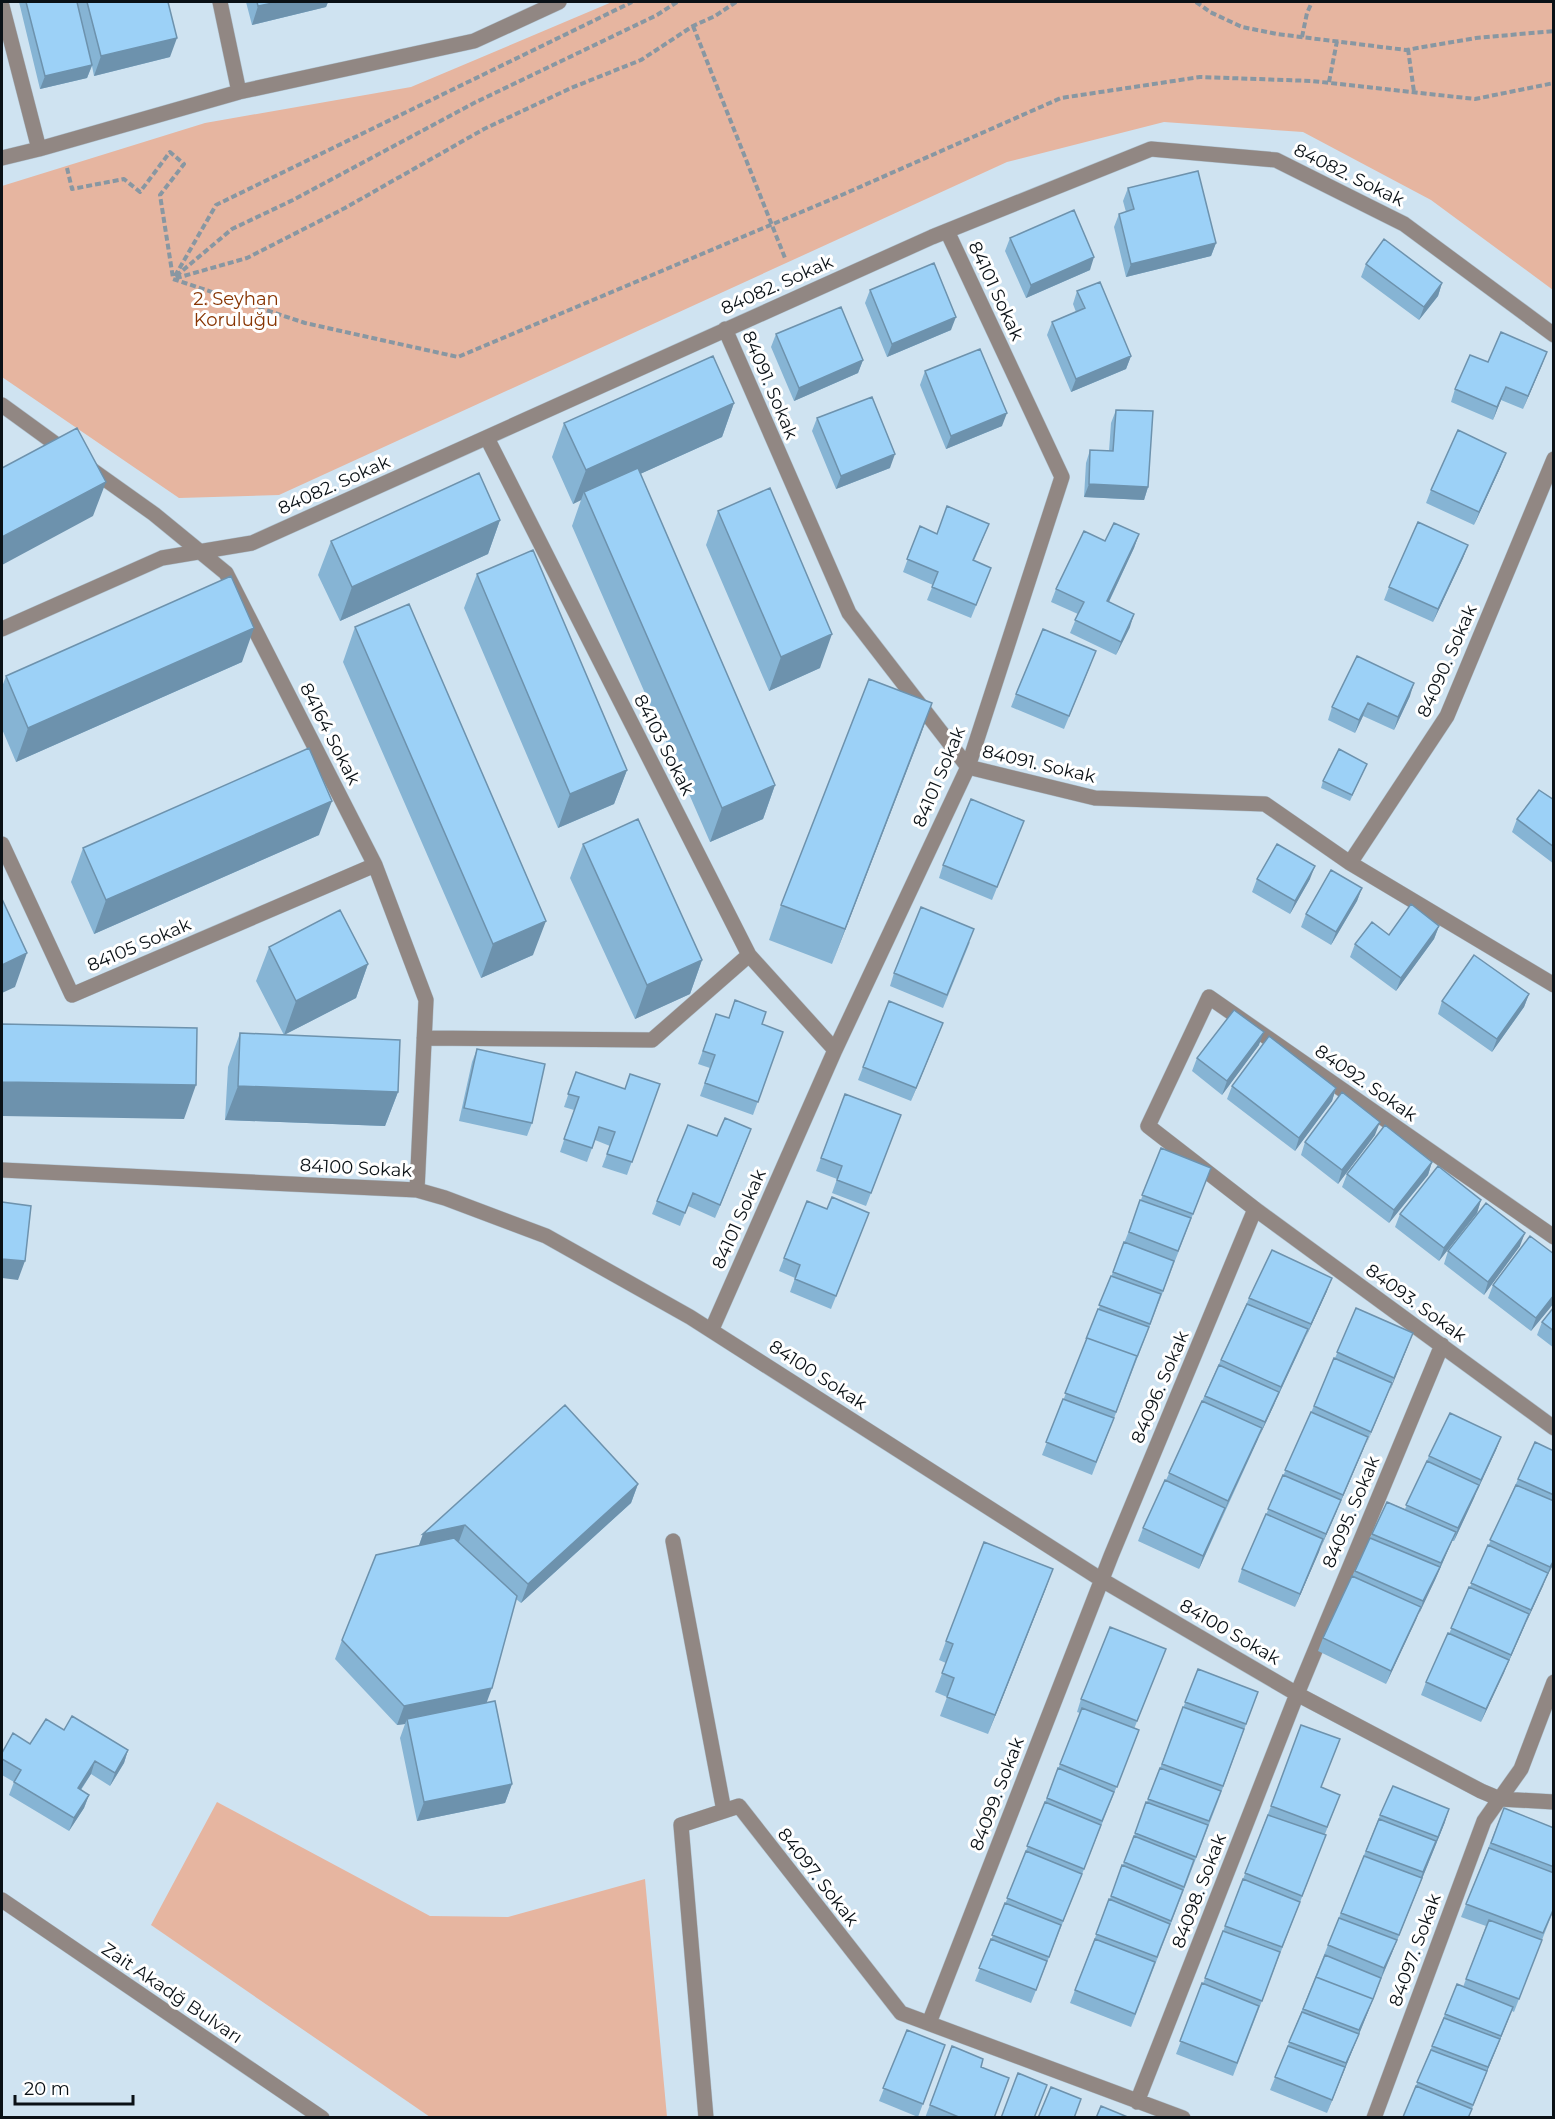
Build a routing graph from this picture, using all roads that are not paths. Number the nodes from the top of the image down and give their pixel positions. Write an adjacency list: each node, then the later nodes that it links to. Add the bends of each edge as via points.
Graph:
1 (220, 2): 4 (street)
2 (559, 2): 4 (street, via 474,41)
3 (2, 6): 5 (street)
4 (238, 92): 5 (street)
5 (39, 149): 6 (street)
6 (2, 158)
7 (947, 231): 8 (street, 84082. Sokak); 9 (street, 84082. Sokak, via 1151,149 1276,160 1404,224); 15 (street, 84101 Sokak, via 1062,477)
8 (725, 329): 11 (street, 84082. Sokak); 15 (street, 84091. Sokak, via 849,614)
9 (1554, 335)
10 (2, 405): 13 (street, 84164 Sokak)
11 (487, 438): 13 (street, 84082. Sokak, via 252,543); 19 (street, 84103 Sokak)
12 (1554, 459): 17 (street, 84090. Sokak, via 1447,716)
13 (200, 551): 14 (street, 84082. Sokak, via 162,558); 18 (street, 84164 Sokak, via 226,573)
14 (2, 629)
15 (968, 767): 17 (street, 84091. Sokak, via 1095,798 1265,804); 22 (street, 84101 Sokak)
16 (2, 844): 18 (street, 84105 Sokak, via 72,995)
17 (1350, 863): 20 (street, 84091. Sokak)
18 (375, 865): 21 (street, 84164 Sokak, via 426,1000)
19 (748, 955): 21 (street, via 652,1040); 22 (street, 84103 Sokak)
20 (1554, 985)
21 (424, 1038): 24 (street, 84164 Sokak)
22 (835, 1050): 27 (street, 84101 Sokak)
23 (2, 1170): 24 (street, 84100 Sokak)
24 (417, 1190): 27 (street, 84100 Sokak, via 546,1236)
25 (1256, 1209): 26 (street, 84092. Sokak, via 1148,1126 1209,997); 28 (street, 84093. Sokak); 31 (street, 84096. Sokak)
26 (1554, 1237)
27 (712, 1329): 31 (street, 84100 Sokak)
28 (1442, 1345): 29 (street, 84093. Sokak); 33 (street, 84095. Sokak)
29 (1554, 1428)
30 (673, 1541): 36 (street)
31 (1102, 1580): 33 (street, 84100 Sokak); 38 (street, 84099. Sokak)
32 (1554, 1682): 34 (street, 84097. Sokak, via 1521,1769)
33 (1297, 1694): 34 (street, 84100 Sokak); 39 (street, 84098. Sokak)
34 (1500, 1799): 35 (street, 84100 Sokak); 43 (street, 84097. Sokak, via 1484,1821)
35 (1554, 1802)
36 (724, 1811): 38 (street, 84097. Sokak, via 739,1806 901,2013); 41 (street, via 681,1825)
37 (2, 1900): 40 (street, Zait Akadğ Bulvarı)
38 (930, 2023): 39 (street, 84097. Sokak)
39 (1137, 2102): 42 (street, 84097. Sokak)
40 (321, 2118)
41 (706, 2118)
42 (1183, 2118)
43 (1374, 2118)

